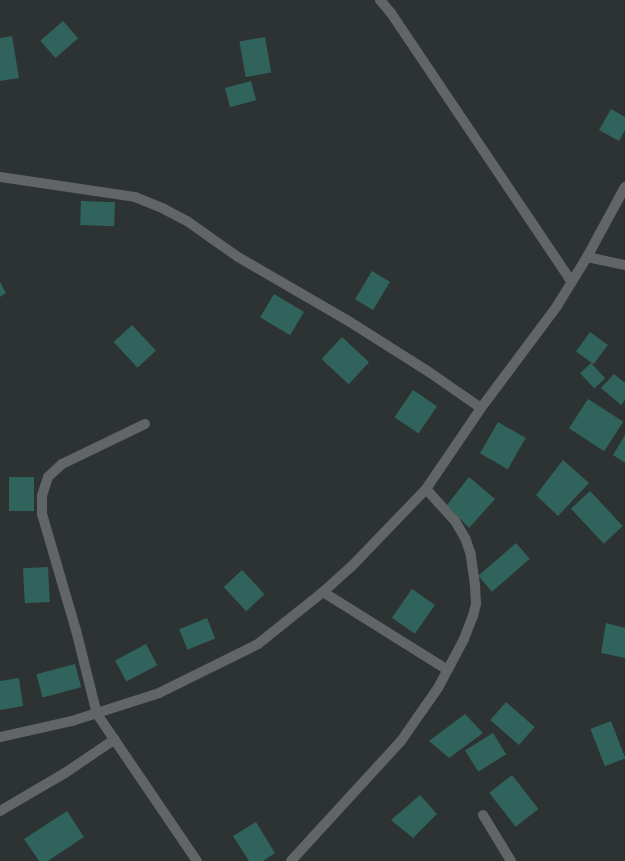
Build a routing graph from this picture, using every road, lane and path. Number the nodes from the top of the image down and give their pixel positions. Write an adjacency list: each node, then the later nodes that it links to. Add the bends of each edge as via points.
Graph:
1 (380, 0): 6 (street)
2 (0, 177): 7 (street, via 135,198 164,209 187,221 238,257 356,326)
3 (625, 187): 4 (street)
4 (587, 257): 5 (street); 6 (street)
5 (625, 265)
6 (572, 282): 7 (street)
7 (481, 408): 9 (street)
8 (145, 424): 12 (street, via 62,464 48,477 42,496 42,514 76,630)
9 (426, 489): 10 (street, via 351,567); 11 (street, via 455,522 465,538 473,570 476,604 464,639)
10 (323, 592): 11 (street); 12 (street, via 258,644 159,693)
11 (448, 670): 18 (street, via 401,741)
12 (97, 714): 13 (street); 14 (street)
13 (0, 737)
14 (115, 739): 15 (street, via 65,773); 17 (street)
15 (0, 811)
16 (483, 814): 19 (street)
17 (197, 861)
18 (291, 861)
19 (511, 861)

